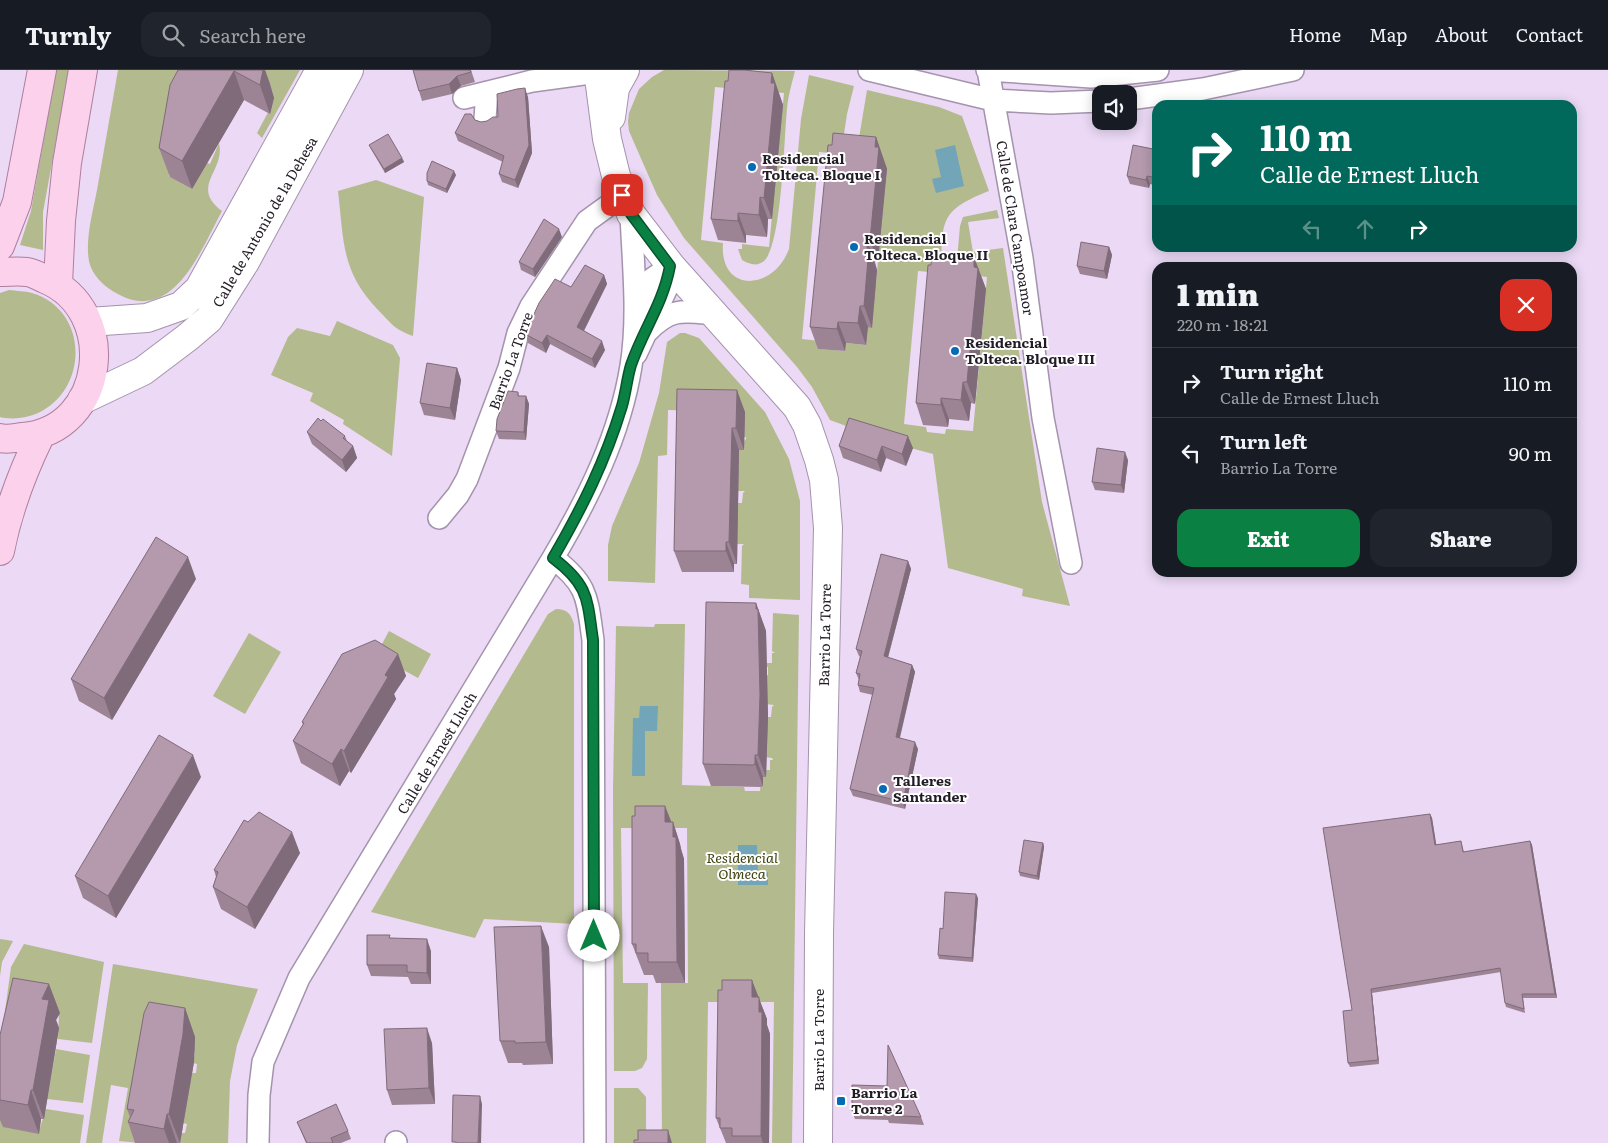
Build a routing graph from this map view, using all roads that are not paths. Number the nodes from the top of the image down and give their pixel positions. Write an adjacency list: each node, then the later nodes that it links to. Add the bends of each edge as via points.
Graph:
1 (42, 70): 19 (main road, via 17,202)
2 (83, 70): 22 (main road, via 67,163)
3 (320, 70): 25 (main road, Calle de Antonio de la Dehesa, via 199,289 181,306 147,318)
4 (349, 70): 28 (main road, Calle de Antonio de la Dehesa, via 245,262 209,319 143,371)
5 (626, 70): 17 (main road, Barrio La Torre, via 615,88)
6 (869, 70): 14 (street)
7 (987, 70): 8 (street, via 1091,77); 14 (street, Calle de Clara Campoamor)
8 (1158, 70)
9 (1293, 70): 13 (street, via 1203,89)
10 (598, 71): 11 (street, Barrio La Torre); 17 (main road, Barrio La Torre)
11 (487, 92): 12 (street, Barrio La Torre); 16 (street)
12 (464, 98)
13 (1137, 98)
14 (993, 100): 15 (street); 34 (street, Calle de Clara Campoamor, via 1022,258 1044,418)
15 (1092, 101)
16 (485, 118)
17 (607, 139): 18 (main road, Barrio La Torre)
18 (627, 204): 20 (main road, Barrio La Torre); 23 (street, Calle de Ernest Lluch); 31 (street, Barrio La Torre, via 587,221 531,306 518,333 466,479 458,495)
19 (0, 246)
20 (670, 266): 23 (street, Calle de Ernest Lluch, via 652,279); 24 (main road, Barrio La Torre); 26 (street, Calle de Ernest Lluch, via 666,290)
21 (0, 272): 22 (main road, via 28,272)
22 (58, 284): 25 (main road, via 74,298)
23 (634, 314): 27 (street, Calle de Ernest Lluch)
24 (715, 314): 26 (street, Calle de Ernest Lluch, via 684,311 662,317); 37 (main road, Barrio La Torre, via 797,407 812,438 824,480 828,528)
25 (89, 322): 28 (main road, via 95,353 92,378)
26 (645, 334): 27 (street, Calle de Ernest Lluch)
27 (631, 365): 33 (street, Calle de Ernest Lluch, via 623,404 584,506)
28 (82, 400): 29 (main road, via 70,417)
29 (40, 436): 30 (main road); 32 (main road, via 22,473)
30 (0, 438)
31 (439, 518)
32 (0, 551)
33 (553, 558): 35 (street, Calle de Ernest Lluch, via 299,978 263,1062); 36 (street, via 579,581 587,601 593,640)
34 (1071, 563)
35 (258, 1143)
36 (595, 1143)
37 (818, 1143)

